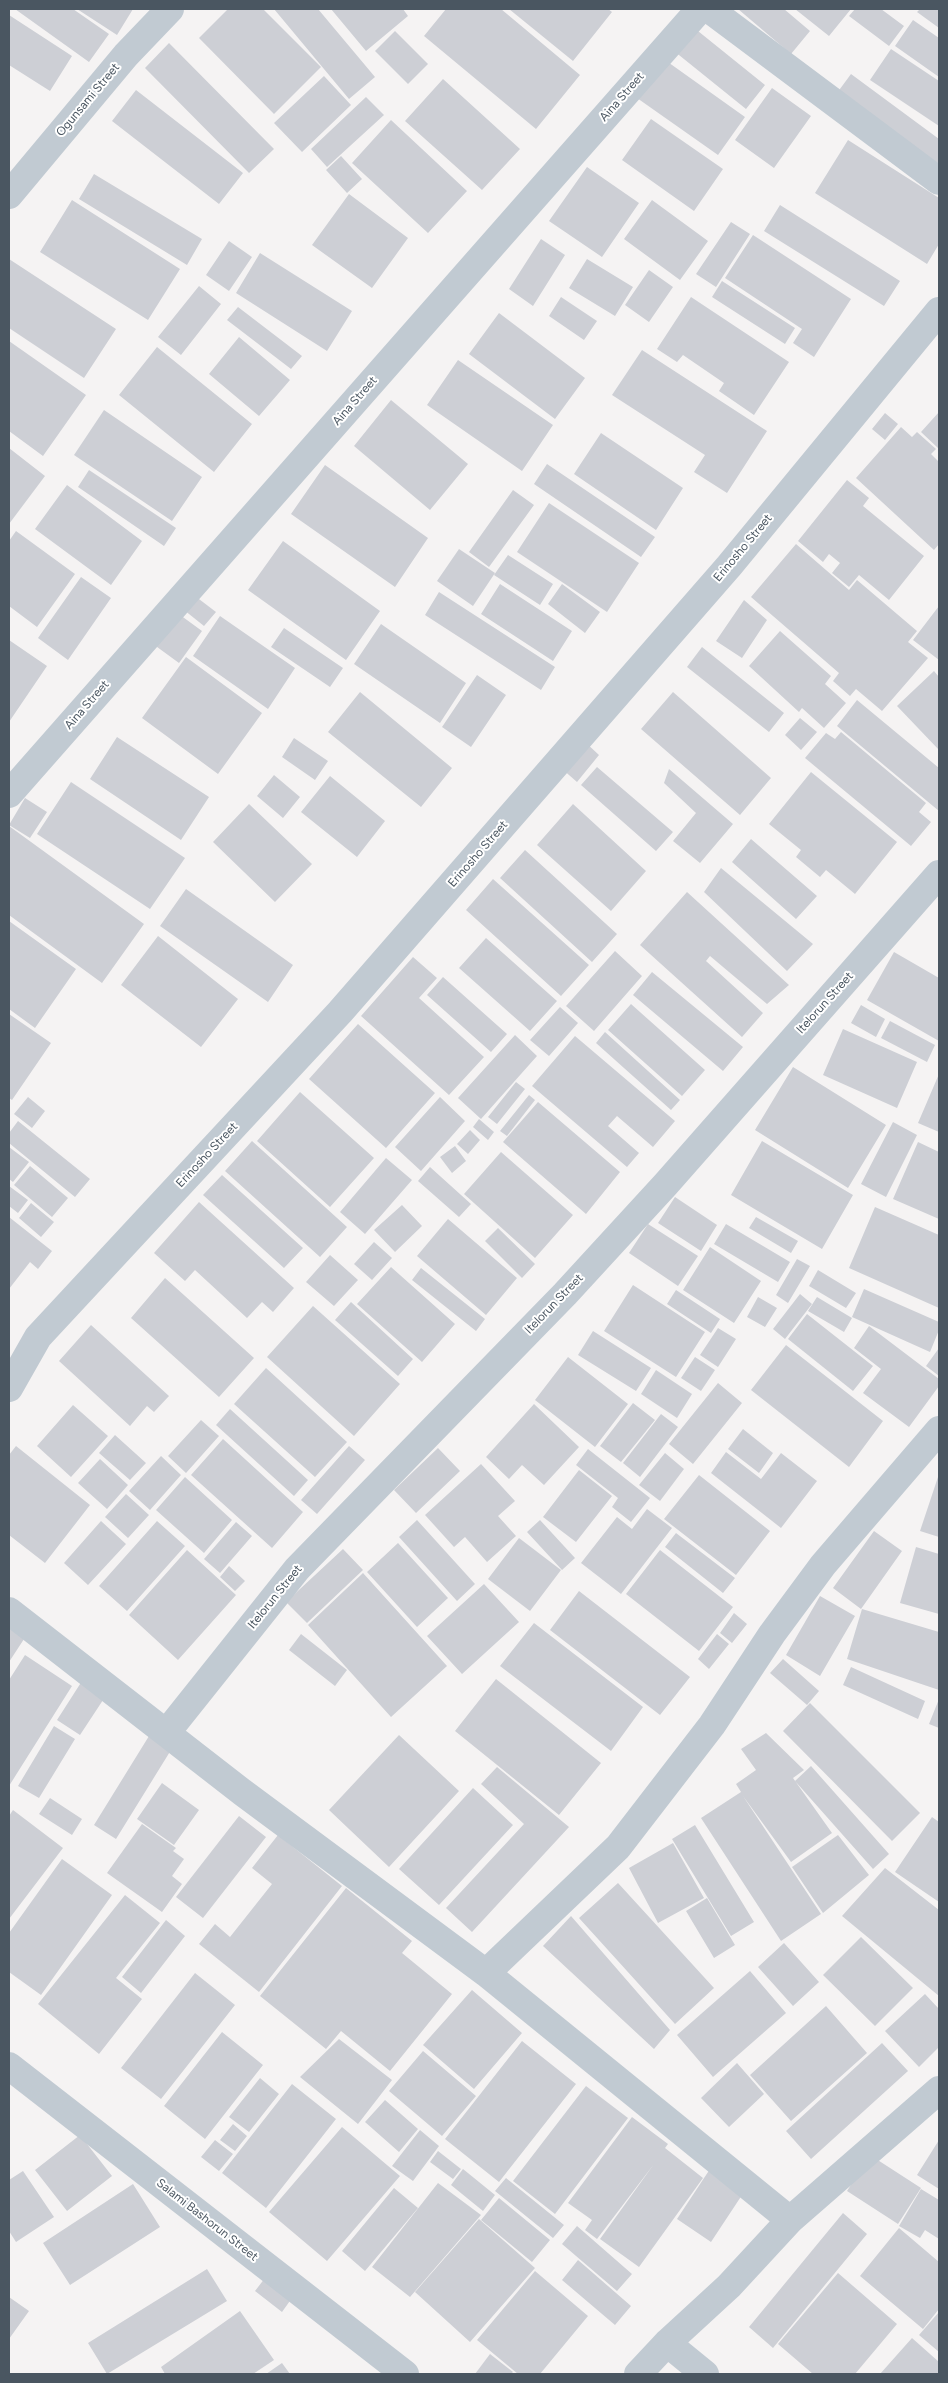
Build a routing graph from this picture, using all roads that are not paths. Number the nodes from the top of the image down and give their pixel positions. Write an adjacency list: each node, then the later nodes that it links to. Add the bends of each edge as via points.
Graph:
1 (170, 9): 5 (street, Ogunsami Street, via 126,55)
2 (700, 9): 7 (street, Aina Street)
3 (709, 9): 4 (street)
4 (939, 181)
5 (9, 195)
6 (939, 311): 9 (street, Erinosho Street, via 729,566 353,997 38,1337)
7 (9, 794)
8 (939, 874): 12 (street, Itelorun Street, via 565,1294 297,1569)
9 (9, 1388)
10 (939, 1430): 13 (street, via 824,1565 772,1634 712,1725 618,1847)
11 (9, 1611): 12 (street)
12 (167, 1732): 13 (street, via 242,1792)
13 (486, 1973): 16 (street)
14 (9, 2066): 18 (street, Salami Bashorun Street)
15 (939, 2090): 16 (street)
16 (790, 2220): 17 (street, via 729,2286)
17 (667, 2343): 19 (street); 20 (street)
18 (405, 2374)
19 (638, 2374)
20 (705, 2374)

